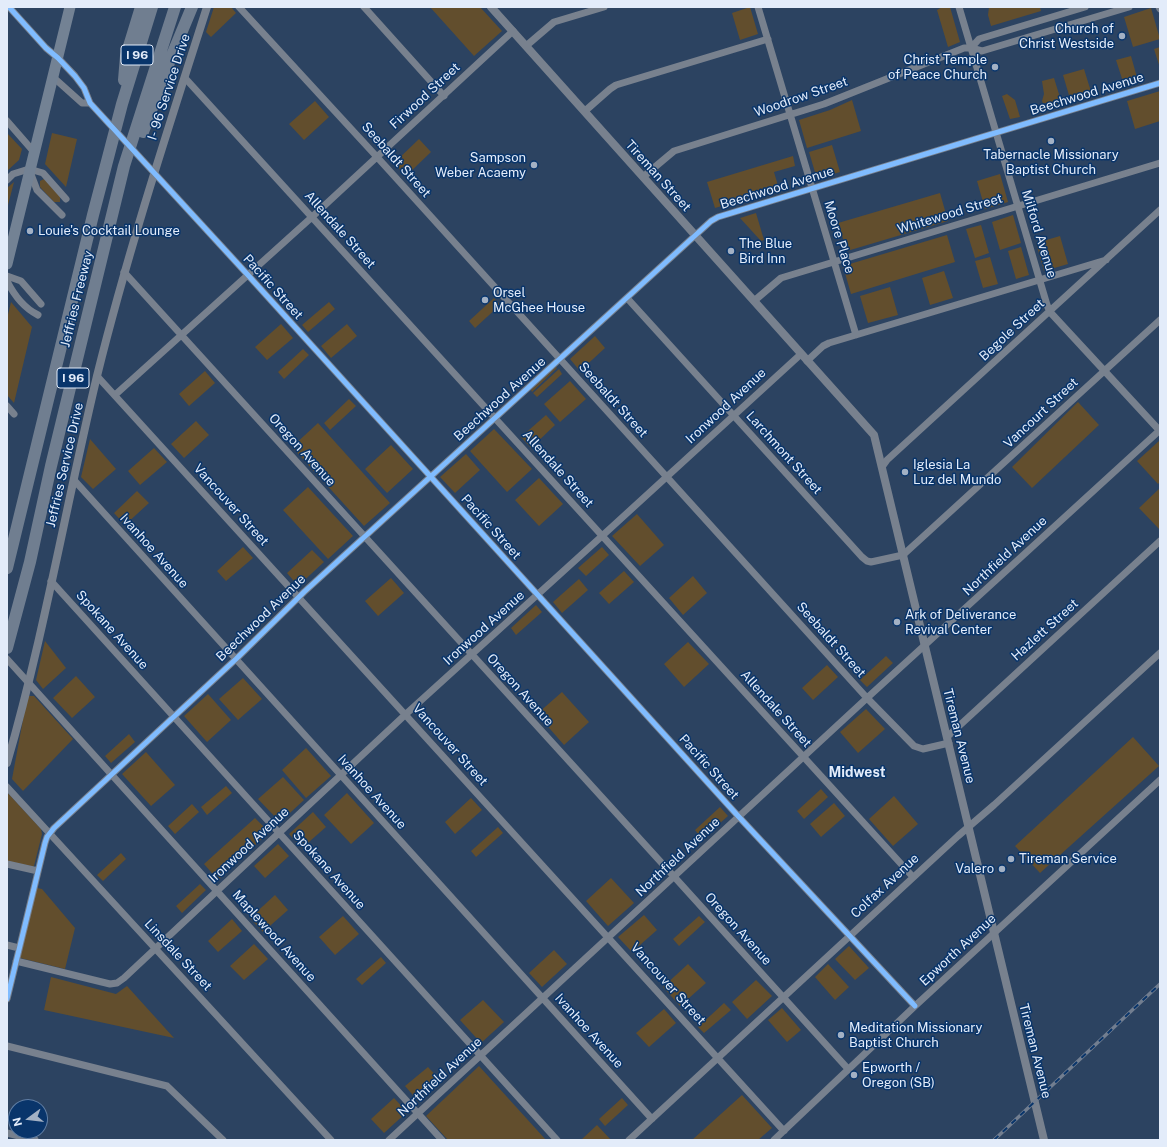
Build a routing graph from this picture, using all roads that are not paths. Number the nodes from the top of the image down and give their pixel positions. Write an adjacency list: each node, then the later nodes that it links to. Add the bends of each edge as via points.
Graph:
1 (9, 7): 20 (street, Pacific Street)
2 (70, 7): 20 (main road)
3 (141, 7): 26 (highway, via 126,56)
4 (152, 7): 26 (highway, Jeffries Freeway / I 96)
5 (175, 7): 39 (highway, Jeffries Freeway / I 96, via 124,166)
6 (192, 7): 39 (highway)
7 (207, 7): 22 (street, I- 96 Service Drive)
8 (239, 7): 32 (street, Seebaldt Street)
9 (364, 7): 24 (street)
10 (491, 7): 16 (street, Tireman Street)
11 (604, 7): 18 (street, via 554,22)
12 (759, 7): 17 (street, Moore Place)
13 (959, 7): 19 (street, Milford Avenue)
14 (1085, 7): 19 (street, Woodrow Street, via 979,39)
15 (1129, 7): 19 (street, Woodrow Street, via 982,51)
16 (513, 31): 18 (street, Tireman Street); 24 (street, Firwood Street)
17 (768, 40): 27 (street, via 616,86); 28 (street, Moore Place)
18 (526, 46): 27 (street, Tireman Street)
19 (971, 48): 28 (street, Woodrow Street, via 961,49); 30 (street, Milford Avenue)
20 (58, 58): 21 (main road); 25 (street, Pacific Street, via 84,88)
21 (53, 76): 25 (street, Pacific Street, via 82,103); 31 (main road)
22 (185, 78): 35 (street, I- 96 Service Drive); 44 (street, Allendale Street)
23 (1160, 83): 30 (street, Beechwood Avenue)
24 (444, 96): 32 (street, Firwood Street)
25 (90, 103): 35 (street, Pacific Street)
26 (122, 104): 82 (highway, Jeffries Freeway / I 96)
27 (585, 112): 36 (street, Tireman Street)
28 (790, 115): 36 (street, Woodrow Street, via 674,151); 38 (street, Moore Place)
29 (7, 122): 31 (street)
30 (996, 133): 38 (street, Beechwood Avenue); 41 (street, Milford Avenue)
31 (34, 152): 34 (main road)
32 (377, 157): 44 (street, Firwood Street); 64 (street, Seebaldt Street)
33 (1160, 163): 41 (street, Whitewood Street)
34 (29, 169): 37 (street, via 13,174); 40 (street, via 43,173); 43 (street, via 37,190); 46 (main road)
35 (154, 174): 50 (street, Jeffries Service Drive); 51 (street, Pacific Street)
36 (643, 177): 45 (street, Tireman Street)
37 (7, 180)
38 (812, 189): 45 (street, Beechwood Avenue, via 718,218); 48 (street, Moore Place)
39 (118, 194): 87 (highway, Jeffries Freeway / I 96)
40 (66, 199)
41 (1018, 206): 48 (street, Whitewood Street); 53 (street, Milford Avenue)
42 (1160, 210): 47 (street, Begole Street)
43 (62, 215)
44 (312, 217): 51 (street, Firwood Street); 72 (street, Allendale Street)
45 (695, 235): 55 (street, Beechwood Avenue); 56 (street, Tireman Street)
46 (9, 241): 49 (main road)
47 (1108, 260): 53 (street); 58 (street, Begole Street)
48 (834, 262): 56 (street, Whitewood Street, via 778,280); 62 (street, Moore Place)
49 (7, 264)
50 (124, 272): 61 (street, Oregon Avenue); 67 (street, Jeffries Service Drive)
51 (247, 274): 61 (street, Firwood Street); 75 (street, Pacific Street)
52 (7, 276): 57 (street, via 21,281)
53 (1040, 279): 58 (street, Milford Avenue); 62 (street)
54 (7, 281): 59 (street, via 14,294 30,311)
55 (627, 298): 64 (street, Beechwood Avenue); 71 (street, Larchmont Street)
56 (754, 301): 63 (street, Tireman Street)
57 (41, 304)
58 (1050, 312): 66 (street, Milford Avenue); 74 (street, Begole Street)
59 (38, 315)
60 (1160, 320): 66 (street, Vancourt Street)
61 (181, 335): 68 (street, Firwood Street); 79 (street, Oregon Avenue)
62 (856, 335): 65 (street, via 825,344)
63 (801, 354): 65 (street, Tireman Street); 71 (street, Ironwood Avenue)
64 (560, 359): 72 (street, Beechwood Avenue); 76 (street, Seebaldt Street)
65 (807, 361): 74 (street, Tireman Avenue, via 874,435)
66 (1104, 371): 73 (street, Milford Avenue); 81 (street, Vancourt Street)
67 (98, 376): 68 (street, Vancouver Street); 77 (street, Jeffries Service Drive)
68 (116, 395): 85 (street, Vancouver Street)
69 (7, 406): 70 (street)
70 (14, 414)
71 (734, 416): 76 (street, Ironwood Avenue); 81 (street, Larchmont Street, via 862,557 871,562)
72 (495, 418): 75 (street, Beechwood Avenue); 78 (street, Allendale Street)
73 (1160, 430): 86 (street, Northfield Avenue)
74 (882, 467): 81 (street, Tireman Avenue)
75 (430, 477): 79 (street, Beechwood Avenue); 84 (street, Pacific Street)
76 (667, 477): 78 (street, Ironwood Avenue); 93 (street, Seebaldt Street)
77 (74, 480): 83 (street, Jeffries Service Drive); 91 (street, Ivanhoe Avenue)
78 (602, 536): 84 (street, Ironwood Avenue); 97 (street, Allendale Street)
79 (364, 537): 85 (street, Beechwood Avenue); 89 (street, Oregon Avenue)
80 (1160, 541): 96 (street, Hazlett Street)
81 (903, 556): 86 (street, Tireman Avenue)
82 (7, 568)
83 (51, 581): 92 (street, Jeffries Service Drive); 95 (street, Spokane Avenue)
84 (537, 595): 89 (street, Ironwood Avenue); 103 (street, Pacific Street)
85 (298, 597): 91 (street, Beechwood Avenue); 94 (street, Vancouver Street)
86 (925, 645): 93 (street, Northfield Avenue); 96 (street, Tireman Avenue)
87 (7, 648)
88 (1160, 653): 104 (street, Colfax Avenue)
89 (472, 654): 94 (street, Ironwood Avenue); 109 (street, Oregon Avenue)
90 (7, 658): 92 (street, Maplewood Avenue)
91 (236, 659): 95 (street, Beechwood Avenue); 100 (street, Ivanhoe Avenue)
92 (25, 679): 98 (street, Jeffries Service Drive, via 16,732); 99 (street, Maplewood Avenue)
93 (867, 698): 96 (street, Seebaldt Street, via 914,746 923,749); 97 (street, Northfield Avenue)
94 (406, 714): 100 (street, Ironwood Avenue); 114 (street, Vancouver Street)
95 (174, 716): 99 (street, Beechwood Avenue); 106 (street, Spokane Avenue)
96 (948, 740): 104 (street, Tireman Avenue)
97 (803, 757): 103 (street, Northfield Avenue); 110 (street, Allendale Street)
98 (7, 763)
99 (112, 774): 105 (street, Beechwood Avenue); 111 (street, Maplewood Avenue)
100 (341, 776): 106 (street, Ironwood Avenue); 120 (street, Ivanhoe Avenue)
101 (1160, 780): 112 (street, Epworth Avenue)
102 (7, 786): 105 (street, Linsdale Street)
103 (739, 816): 109 (street, Northfield Avenue); 113 (street, Pacific Street)
104 (969, 827): 110 (street, Colfax Avenue); 112 (street, Tireman Avenue)
105 (50, 832): 108 (street, Beechwood Avenue); 117 (street, Linsdale Street)
106 (279, 834): 111 (street, Ironwood Avenue); 124 (street, Spokane Avenue)
107 (7, 864): 108 (street)
108 (38, 871): 116 (street, Beechwood Avenue)
109 (674, 877): 114 (street, Northfield Avenue); 119 (street, Oregon Avenue)
110 (913, 877): 113 (street, Colfax Avenue)
111 (217, 891): 117 (street, Ironwood Avenue); 127 (street, Maplewood Avenue)
112 (994, 933): 122 (street, Epworth Avenue); 139 (street, Tireman Avenue)
113 (850, 936): 119 (street, Colfax Avenue); 122 (street, Pacific Street)
114 (609, 937): 120 (street, Northfield Avenue); 125 (street, Vancouver Street)
115 (7, 945): 116 (street)
116 (19, 948): 118 (street, Beechwood Avenue)
117 (155, 949): 118 (street, Ironwood Avenue, via 124,978 113,984); 133 (street, Linsdale Street)
118 (16, 961): 121 (street)
119 (783, 997): 125 (street, Colfax Avenue); 126 (street, Oregon Avenue)
120 (543, 998): 124 (street, Northfield Avenue); 128 (street, Ivanhoe Avenue)
121 (7, 999)
122 (915, 1006): 126 (street, Epworth Avenue)
123 (7, 1046): 132 (street, via 167,1086)
124 (480, 1056): 127 (street, Northfield Avenue); 136 (street, Spokane Avenue)
125 (718, 1058): 128 (street, Colfax Avenue); 129 (street, Vancouver Street)
126 (849, 1070): 129 (street, Epworth Avenue)
127 (418, 1113): 134 (street, Northfield Avenue); 135 (street, Maplewood Avenue)
128 (652, 1119): 137 (street, Colfax Avenue)
129 (784, 1130): 138 (street, Epworth Avenue)
130 (7, 1133): 131 (street)
131 (35, 1140)
132 (223, 1140)
133 (331, 1140)
134 (390, 1140)
135 (442, 1140)
136 (557, 1140)
137 (629, 1140)
138 (774, 1140)
139 (1044, 1140)

